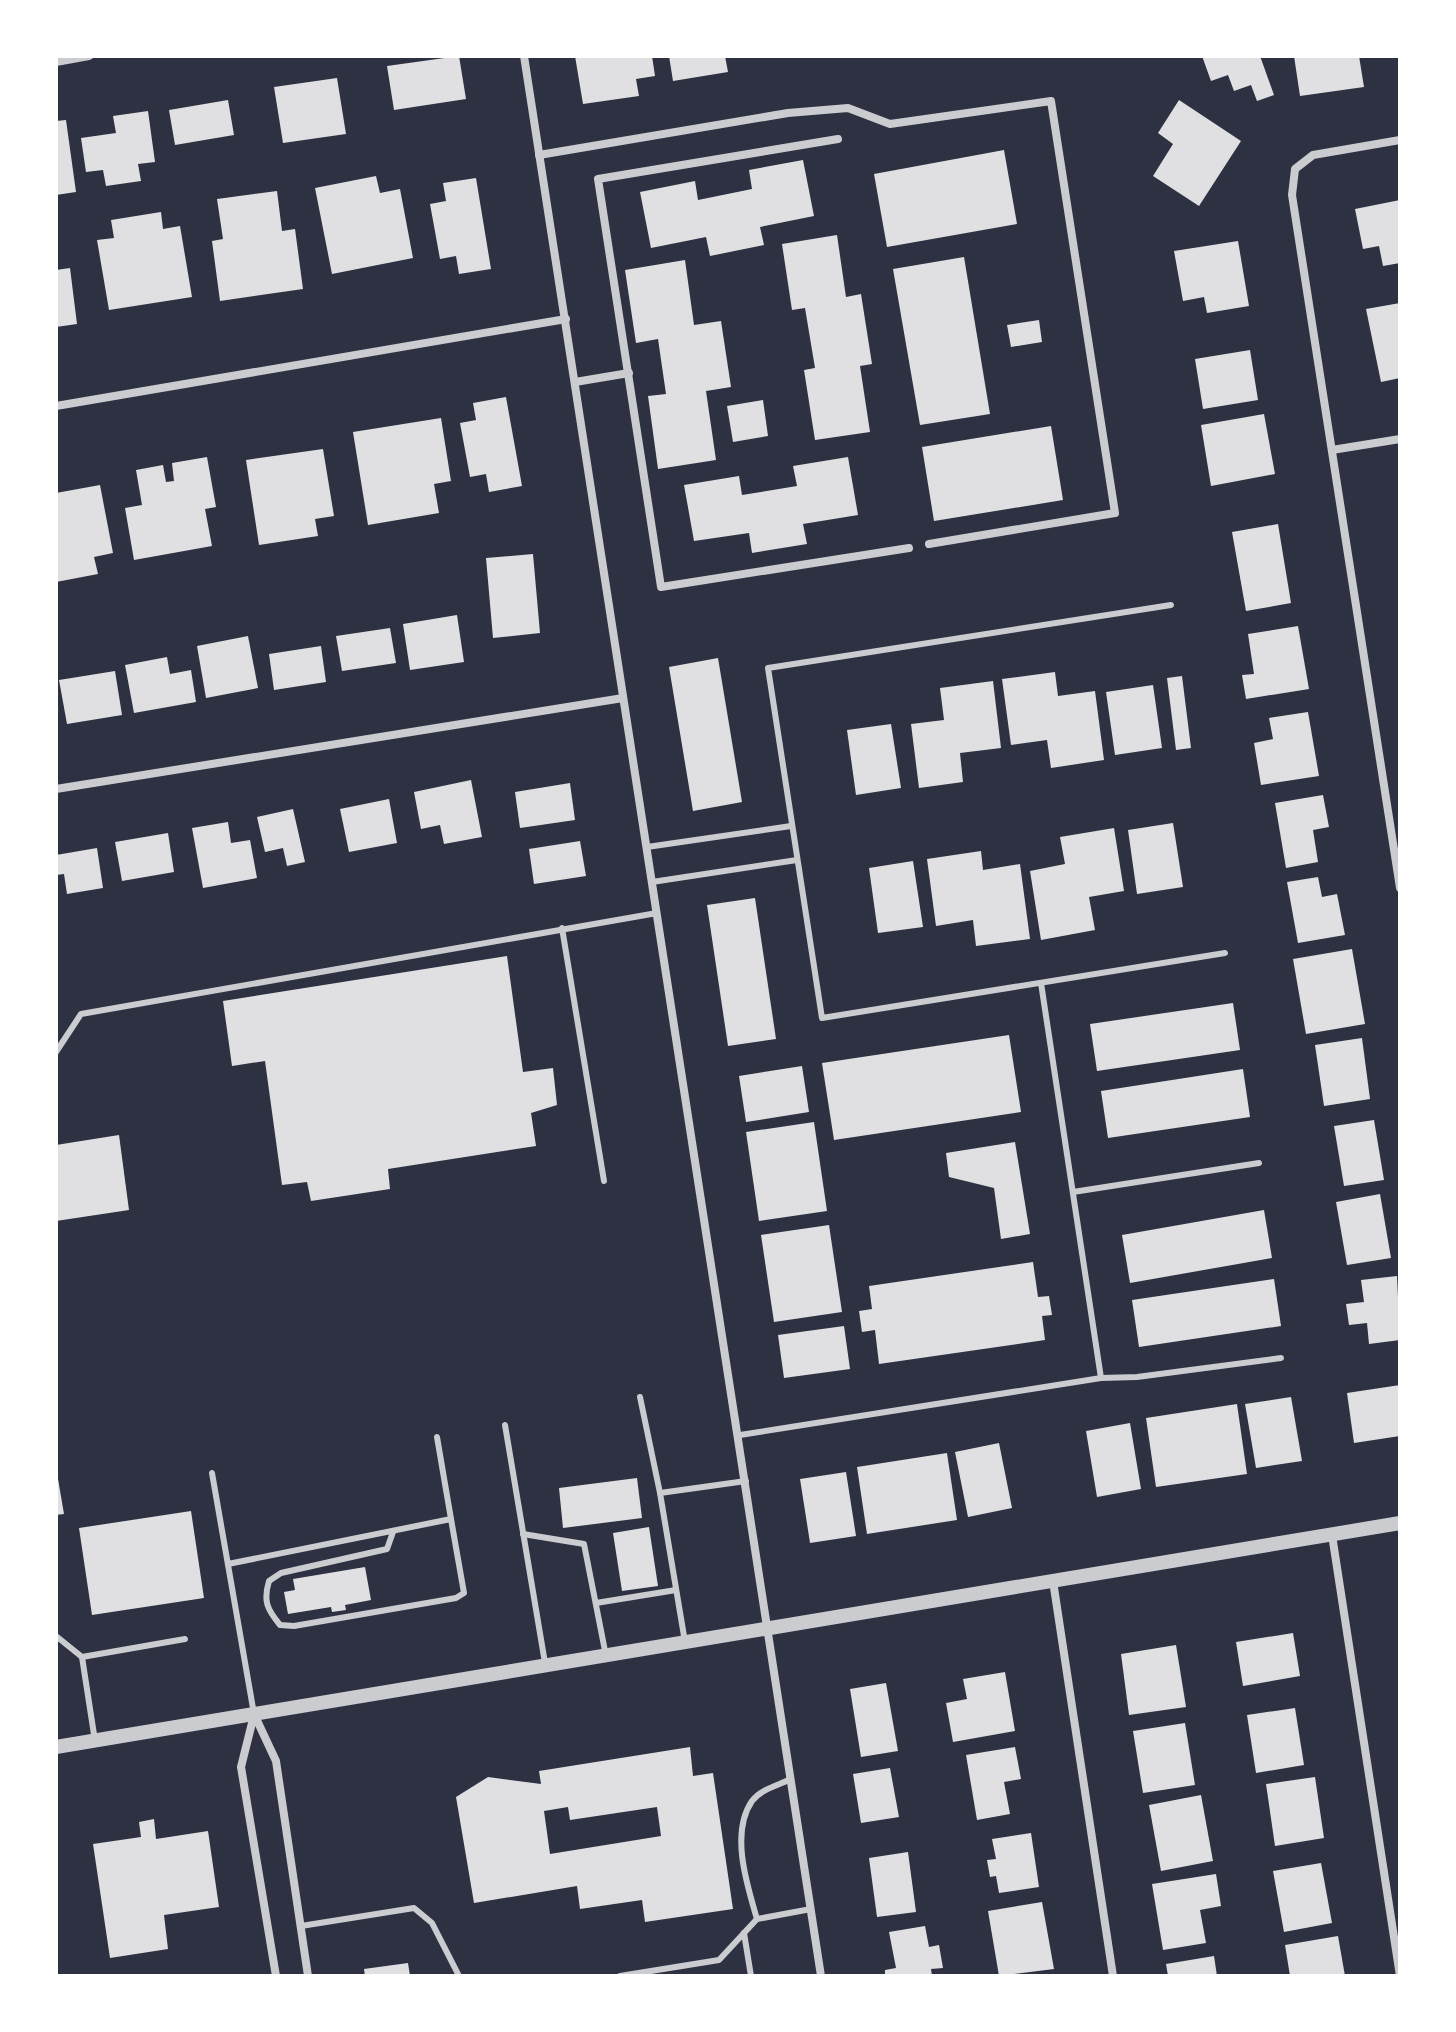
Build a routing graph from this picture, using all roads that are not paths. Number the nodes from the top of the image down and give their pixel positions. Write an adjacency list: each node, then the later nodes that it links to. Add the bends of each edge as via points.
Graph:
1 (89, 56): 3 (street)
2 (524, 56): 6 (street)
3 (56, 62)
4 (838, 139): 8 (street, via 598,179)
5 (1400, 140): 12 (street, via 1313,155 1295,169 1292,195)
6 (539, 155): 7 (street); 13 (street, via 788,113 848,108 890,124 1051,101 1115,513)
7 (566, 319): 9 (street); 10 (street)
8 (629, 373): 9 (street); 14 (street, via 661,587)
9 (575, 382): 16 (street)
10 (56, 406)
11 (1400, 439): 12 (street)
12 (1332, 450): 22 (street)
13 (929, 544)
14 (909, 548)
15 (1171, 605): 18 (lane, via 768,668)
16 (623, 698): 17 (street); 19 (street)
17 (56, 789)
18 (791, 826): 19 (lane); 20 (lane)
19 (647, 847): 21 (street)
20 (797, 860): 21 (lane); 26 (lane, via 822,1018)
21 (652, 882): 23 (street)
22 (1400, 888)
23 (657, 913): 24 (lane); 35 (street)
24 (562, 928): 27 (lane, via 81,1014); 29 (lane)
25 (1225, 953): 26 (lane)
26 (1041, 983): 30 (lane)
27 (56, 1052)
28 (1259, 1163): 30 (lane)
29 (604, 1181)
30 (1073, 1192): 32 (lane)
31 (1281, 1358): 32 (lane)
32 (1101, 1378): 35 (lane)
33 (640, 1397): 39 (lane)
34 (505, 1425): 43 (lane)
35 (740, 1435): 38 (street)
36 (437, 1437): 40 (lane)
37 (212, 1473): 45 (lane)
38 (746, 1481): 39 (lane); 49 (street)
39 (660, 1493): 47 (lane)
40 (451, 1519): 42 (lane); 42 (lane, via 464,1593 456,1598 294,1626 280,1625 267,1609 269,1581 281,1573 387,1549)
41 (1400, 1523): 44 (street)
42 (393, 1532): 45 (lane)
43 (523, 1534): 48 (lane, via 584,1544); 55 (lane)
44 (1332, 1535): 46 (street); 71 (street)
45 (228, 1564): 56 (lane)
46 (1053, 1581): 49 (street); 70 (street)
47 (676, 1590): 48 (lane); 52 (lane)
48 (596, 1603): 53 (lane)
49 (769, 1628): 52 (street); 59 (street)
50 (56, 1636): 54 (lane)
51 (185, 1639): 54 (lane)
52 (685, 1642): 53 (street)
53 (606, 1656): 55 (street)
54 (82, 1657): 57 (lane)
55 (545, 1667): 56 (street)
56 (254, 1714): 57 (street); 62 (street, via 276,1761); 64 (street, via 241,1767)
57 (95, 1741): 58 (street)
58 (56, 1747)
59 (791, 1779): 60 (street); 61 (lane, via 762,1792 747,1812 741,1836)
60 (811, 1909): 61 (lane); 69 (street)
61 (757, 1919): 63 (lane)
62 (301, 1926): 65 (street); 66 (lane, via 414,1908 432,1923)
63 (744, 1933): 67 (lane, via 719,1960); 68 (lane)
64 (276, 1976)
65 (308, 1976)
66 (459, 1976)
67 (620, 1976)
68 (751, 1976)
69 (821, 1976)
70 (1113, 1976)
71 (1400, 1976)

